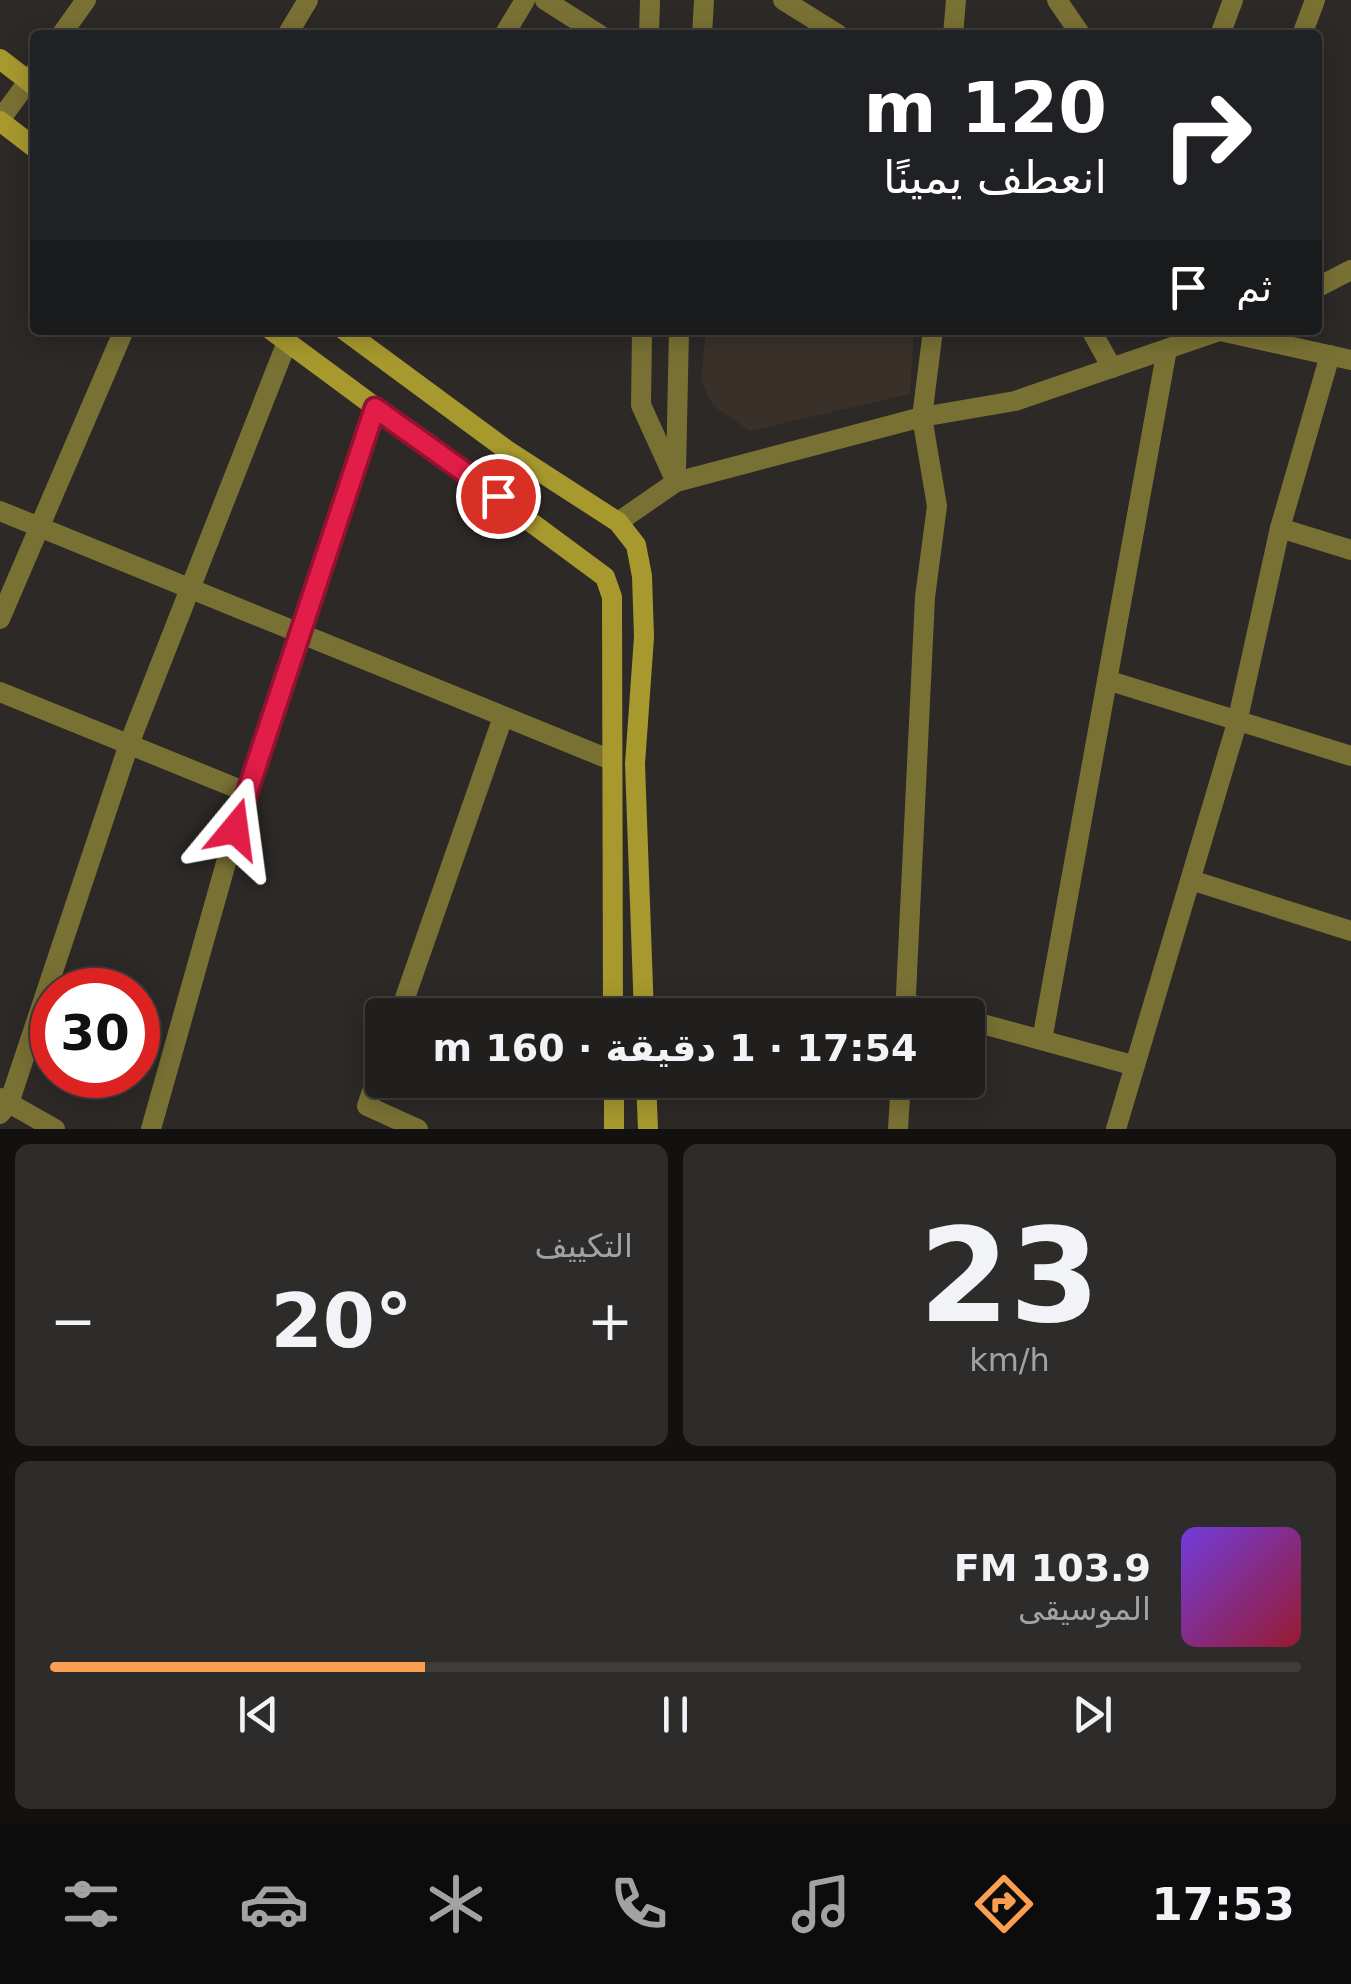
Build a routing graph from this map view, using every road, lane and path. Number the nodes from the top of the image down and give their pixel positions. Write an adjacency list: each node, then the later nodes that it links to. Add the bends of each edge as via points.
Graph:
1 (86, 0): 12 (street)
2 (526, 0): 14 (street)
3 (545, 0): 15 (street)
4 (650, 0): 16 (street)
5 (704, 0): 17 (street)
6 (783, 0): 18 (street)
7 (956, 0): 19 (street)
8 (1233, 0): 21 (street)
9 (1315, 0): 22 (street)
10 (306, 1): 13 (street)
11 (1061, 2): 20 (street)
12 (65, 30)
13 (290, 30)
14 (507, 30)
15 (592, 30)
16 (649, 30)
17 (702, 30)
18 (831, 30)
19 (953, 30)
20 (1078, 30)
21 (1222, 30)
22 (1304, 30)
23 (0, 59): 24 (main road)
24 (30, 78)
25 (30, 84): 26 (street)
26 (0, 120): 27 (main road)
27 (30, 144)
28 (1351, 270): 29 (street)
29 (1322, 284)
30 (122, 335): 47 (street)
31 (351, 335): 46 (main road, via 508,452)
32 (642, 335): 44 (street, via 640,404)
33 (679, 335): 44 (street)
34 (932, 335): 43 (street)
35 (1094, 335): 41 (street)
36 (1207, 335): 39 (street)
37 (1242, 335): 40 (street)
38 (279, 336): 42 (main road); 50 (street)
39 (1167, 349): 41 (street); 53 (street)
40 (1340, 358): 48 (street)
41 (1112, 368): 43 (street, via 1015,401)
42 (375, 408): 52 (street); 59 (main road, via 605,578 612,598)
43 (922, 417): 44 (street); 66 (street, via 937,506 925,597)
44 (676, 482): 46 (street)
45 (0, 511): 47 (street)
46 (618, 522): 65 (main road, via 636,545 642,576 635,764)
47 (40, 528): 50 (street); 51 (street)
48 (1280, 528): 49 (street); 56 (street)
49 (1351, 550)
50 (190, 589): 52 (street); 57 (street)
51 (0, 619)
52 (299, 634): 55 (street); 60 (street)
53 (1108, 680): 56 (street); 68 (street)
54 (0, 692): 57 (street)
55 (502, 717): 59 (street); 63 (street)
56 (1237, 723): 58 (street); 61 (street)
57 (129, 744): 60 (street); 74 (street)
58 (1351, 756)
59 (611, 760): 64 (main road)
60 (246, 792): 76 (street)
61 (1191, 880): 62 (street); 69 (street)
62 (1351, 930)
63 (405, 998)
64 (613, 998)
65 (643, 998)
66 (907, 998)
67 (985, 1025): 68 (street)
68 (1042, 1040): 69 (street)
69 (1132, 1065): 81 (street)
70 (370, 1098): 77 (street, via 367,1106)
71 (614, 1098): 78 (main road)
72 (647, 1098): 79 (main road)
73 (900, 1098): 80 (street)
74 (3, 1105): 75 (street)
75 (55, 1129)
76 (151, 1129)
77 (418, 1129)
78 (614, 1129)
79 (648, 1129)
80 (898, 1129)
81 (1116, 1129)

